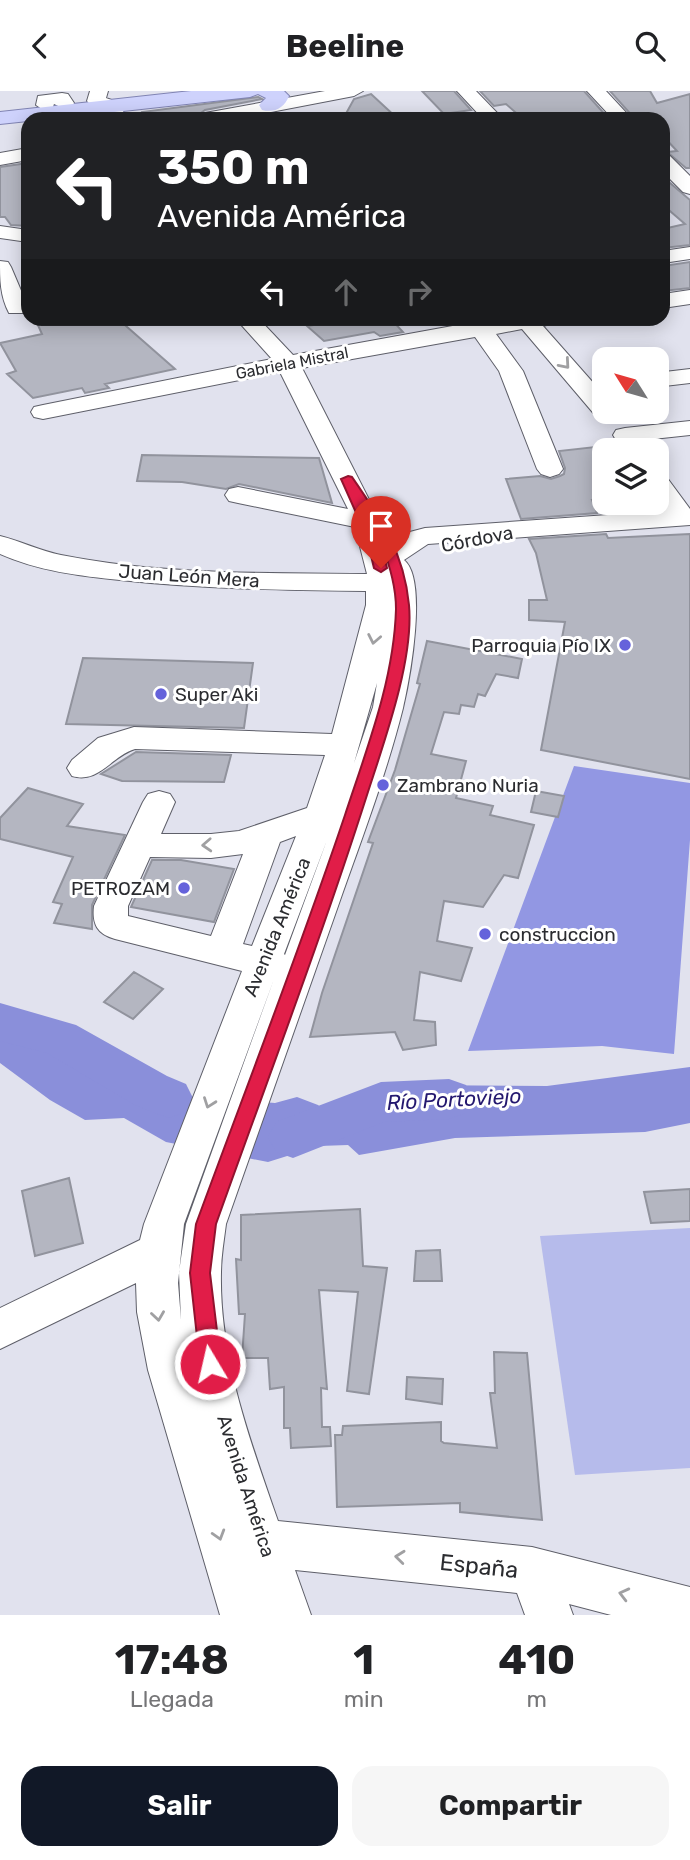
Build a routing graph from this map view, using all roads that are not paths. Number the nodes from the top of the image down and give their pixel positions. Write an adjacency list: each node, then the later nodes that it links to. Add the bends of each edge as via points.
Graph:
1 (182, 91): 7 (main road)
2 (354, 91): 5 (street)
3 (466, 91): 12 (street)
4 (596, 91): 13 (street)
5 (331, 93): 6 (street); 9 (street)
6 (245, 101): 7 (main road); 11 (street)
7 (106, 104): 8 (main road); 10 (main road)
8 (0, 110)
9 (348, 111)
10 (45, 112)
11 (221, 112)
12 (486, 112)
13 (617, 112)
14 (21, 115): 15 (main road)
15 (0, 118)
16 (21, 155): 17 (street)
17 (0, 159)
18 (670, 167): 19 (street)
19 (690, 187): 20 (street)
20 (670, 191)
21 (0, 232): 22 (street)
22 (21, 235)
23 (690, 253): 24 (street)
24 (670, 256)
25 (0, 267): 28 (street)
26 (690, 297): 27 (street)
27 (670, 300)
28 (15, 308)
29 (254, 326): 35 (street, Avenida América)
30 (408, 326): 34 (street)
31 (491, 326): 33 (street, Gabriela Mistral)
32 (538, 326): 38 (street, one-way to 38)
33 (480, 328): 34 (street, Gabriela Mistral); 44 (street, via 511,371)
34 (419, 338): 35 (street, Gabriela Mistral)
35 (288, 363): 39 (street, Gabriela Mistral); 47 (street, Avenida América)
36 (690, 376): 37 (street)
37 (669, 378)
38 (592, 384)
39 (43, 412)
40 (615, 424): 42 (street)
41 (690, 428): 43 (street)
42 (627, 438)
43 (647, 438)
44 (550, 469)
45 (238, 495): 47 (street)
46 (669, 496): 48 (street)
47 (369, 518): 50 (street, via 405,532); 52 (street, Avenida América); 53 (street, Avenida América)
48 (687, 518): 49 (street, Córdova)
49 (526, 530): 50 (street, Córdova); 54 (street, Córdova, via 431,548 419,562)
50 (468, 532): 52 (street, Córdova, via 417,538)
51 (0, 544): 53 (street, Juan León Mera, via 43,561 170,577)
52 (393, 553): 53 (street); 54 (street, Avenida América, via 402,590)
53 (381, 583): 55 (street, Avenida América, one-way to 55, via 372,648)
54 (401, 627): 63 (street, Avenida América, via 387,708)
55 (344, 745): 56 (street, via 134,738 108,746); 58 (street, Avenida América)
56 (83, 768)
57 (159, 802): 60 (street)
58 (320, 817): 59 (street); 62 (street, Avenida América)
59 (266, 833): 60 (street, one-way to 60, via 227,844); 61 (street)
60 (141, 845): 61 (street, via 111,906 110,920 115,926)
61 (222, 952): 62 (street)
62 (262, 963): 63 (street); 64 (street, Avenida América)
63 (296, 972): 64 (street, Avenida América)
64 (251, 1043): 65 (street, Avenida América)
65 (176, 1234): 66 (street); 67 (street, Avenida América, via 200,1273 207,1349 225,1424); 70 (street, Avenida América, one-way to 70, via 155,1297 165,1354)
66 (0, 1329)
67 (264, 1543): 68 (street, España, one-way to 67); 71 (street, Avenida América)
68 (532, 1571): 69 (street, España, one-way to 68); 72 (street)
69 (690, 1611)
70 (244, 1615)
71 (287, 1615)
72 (549, 1615)

